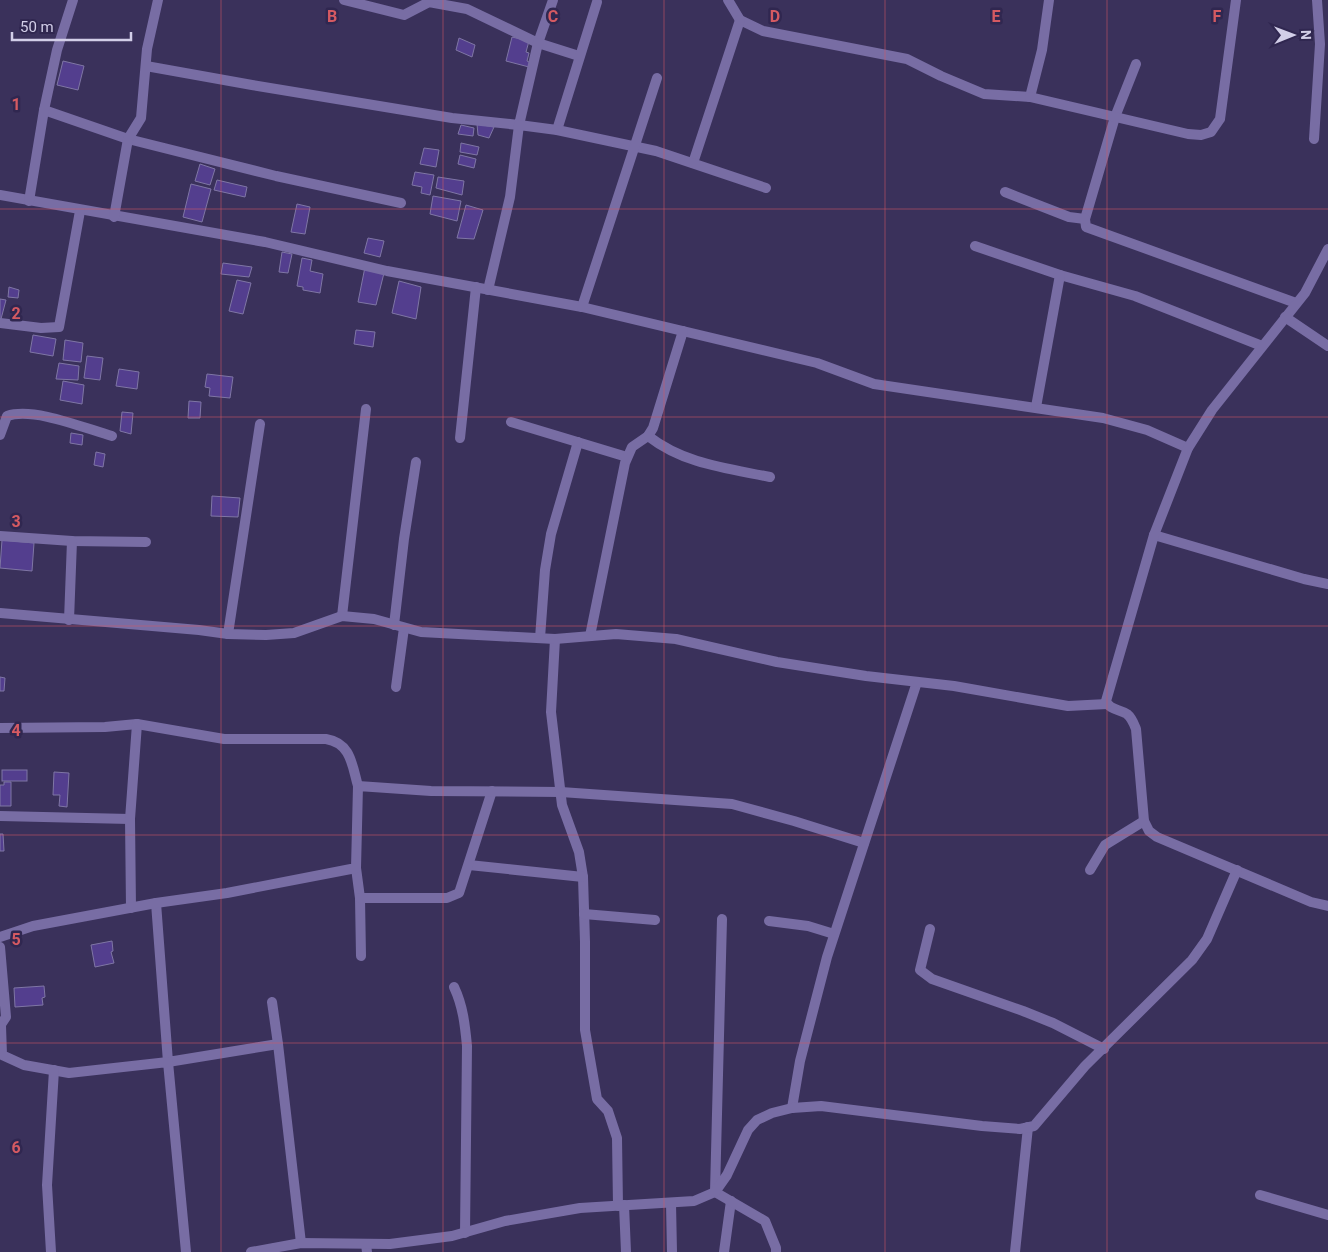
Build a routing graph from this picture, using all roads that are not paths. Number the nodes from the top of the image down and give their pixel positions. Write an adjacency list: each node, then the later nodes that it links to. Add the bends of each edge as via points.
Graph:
1 (73, 0): 17 (street, via 57,50)
2 (158, 0): 14 (street)
3 (344, 0): 11 (street, via 404,15 429,2 467,9)
4 (553, 0): 11 (street)
5 (728, 0): 10 (street)
6 (1049, 0): 16 (street, via 1042,50)
7 (1236, 0): 18 (street, via 1220,119 1211,132 1174,132)
8 (1317, 0): 22 (street, via 1320,44)
9 (597, 2): 12 (street)
10 (740, 20): 16 (street, via 763,31 907,59 984,94); 24 (street)
11 (538, 43): 12 (street); 19 (street)
12 (579, 56): 20 (street)
13 (1136, 64): 18 (street)
14 (146, 66): 19 (street, via 432,115); 21 (street, via 141,118)
15 (657, 78): 23 (street)
16 (1030, 97): 18 (street)
17 (44, 110): 21 (street); 28 (street)
18 (1115, 116): 32 (street)
19 (519, 126): 20 (street); 37 (street, via 510,197)
20 (557, 130): 23 (street)
21 (128, 139): 29 (street); 31 (street)
22 (1314, 139)
23 (634, 146): 24 (street); 39 (street)
24 (693, 163): 25 (street)
25 (766, 188)
26 (1005, 192): 32 (street, via 1069,217)
27 (0, 195): 28 (street)
28 (29, 201): 30 (street)
29 (401, 204)
30 (80, 210): 31 (street); 41 (street, via 59,327)
31 (114, 217): 36 (street, via 265,242 387,271)
32 (1085, 219): 38 (street, via 1086,227)
33 (975, 246): 35 (street)
34 (1328, 249): 38 (street, via 1305,293)
35 (1060, 275): 43 (street, via 1135,296); 45 (street)
36 (476, 287): 37 (street); 52 (street)
37 (488, 290): 39 (street)
38 (1296, 303): 40 (street)
39 (582, 307): 42 (street)
40 (1285, 317): 43 (street); 44 (street)
41 (0, 323)
42 (683, 331): 45 (street, via 817,363 874,384); 51 (street)
43 (1262, 346): 54 (street, via 1212,410)
44 (1328, 346)
45 (1036, 407): 54 (street, via 1103,418 1147,430)
46 (366, 409): 64 (street)
47 (511, 422): 53 (street)
48 (260, 424): 67 (street)
49 (0, 435): 50 (street, via 7,416 17,413 38,414)
50 (112, 436)
51 (648, 436): 55 (street, via 632,447); 57 (street, via 686,458)
52 (460, 438)
53 (578, 442): 55 (street); 69 (street, via 551,534)
54 (1188, 448): 58 (street)
55 (627, 457): 68 (street)
56 (416, 462): 66 (street, via 404,539)
57 (770, 477)
58 (1154, 535): 62 (street, via 1304,580); 73 (street)
59 (0, 536): 60 (street)
60 (72, 541): 61 (street); 65 (street)
61 (146, 542)
62 (1328, 584)
63 (0, 613): 65 (street)
64 (342, 616): 66 (street, via 374,619); 67 (street, via 294,633)
65 (69, 620): 67 (street)
66 (399, 626): 69 (street, via 421,632); 72 (street)
67 (228, 634)
68 (590, 636): 70 (street); 71 (street, via 616,634 676,639 777,662)
69 (540, 638): 70 (street)
70 (555, 638): 78 (street, via 551,712)
71 (917, 682): 73 (street, via 1068,706); 82 (street)
72 (396, 687)
73 (1106, 704): 81 (street, via 1126,713 1136,729)
74 (137, 724): 75 (street); 76 (street, via 224,739 336,740 349,755); 80 (street)
75 (0, 728)
76 (358, 786): 77 (street); 84 (street)
77 (492, 791): 78 (street); 83 (street)
78 (561, 792): 82 (street, via 732,804); 87 (street, via 562,805 580,852)
79 (0, 816): 80 (street)
80 (130, 819): 91 (street)
81 (1144, 821): 85 (street, via 1105,845); 86 (street, via 1157,837)
82 (864, 843): 97 (street)
83 (468, 865): 87 (street); 88 (street, via 458,893 447,898)
84 (356, 868): 88 (street); 89 (street)
85 (1090, 870)
86 (1237, 870): 90 (street, via 1311,902); 105 (street, via 1207,939 1192,960)
87 (582, 877): 92 (street)
88 (360, 898): 100 (street)
89 (156, 903): 91 (street); 106 (street)
90 (1328, 906)
91 (130, 908): 98 (street, via 33,926)
92 (584, 914): 94 (street); 114 (street, via 586,1030 597,1099 608,1111 617,1138)
93 (722, 919): 110 (street)
94 (655, 920)
95 (770, 921): 97 (street, via 808,926)
96 (930, 929): 105 (street, via 920,970 932,979 1053,1023)
97 (834, 934): 108 (street, via 800,1061)
98 (0, 937)
99 (0, 947): 103 (street, via 6,1017)
100 (360, 956)
101 (454, 986): 116 (street, via 465,1019 467,1046)
102 (272, 1002): 104 (street)
103 (1, 1026): 107 (street, via 2,1055 24,1065)
104 (278, 1044): 106 (street); 117 (street)
105 (1104, 1049): 109 (street, via 1085,1066 1034,1126)
106 (168, 1062): 107 (street, via 69,1073); 120 (street)
107 (54, 1070): 119 (street, via 47,1185)
108 (792, 1108): 109 (street, via 821,1106 982,1126); 110 (street, via 758,1120 748,1130)
109 (1028, 1127): 126 (street)
110 (716, 1192): 112 (street); 113 (street, via 694,1201)
111 (1260, 1195): 115 (street)
112 (731, 1201): 124 (street); 125 (street, via 765,1220)
113 (671, 1203): 114 (street); 123 (street)
114 (621, 1206): 116 (street, via 580,1208 505,1221); 122 (street)
115 (1328, 1215)
116 (465, 1233): 118 (street)
117 (301, 1243): 118 (street); 121 (street)
118 (366, 1248)
119 (50, 1252)
120 (186, 1252)
121 (251, 1252)
122 (626, 1252)
123 (672, 1252)
124 (724, 1252)
125 (776, 1252)
126 (1015, 1252)

